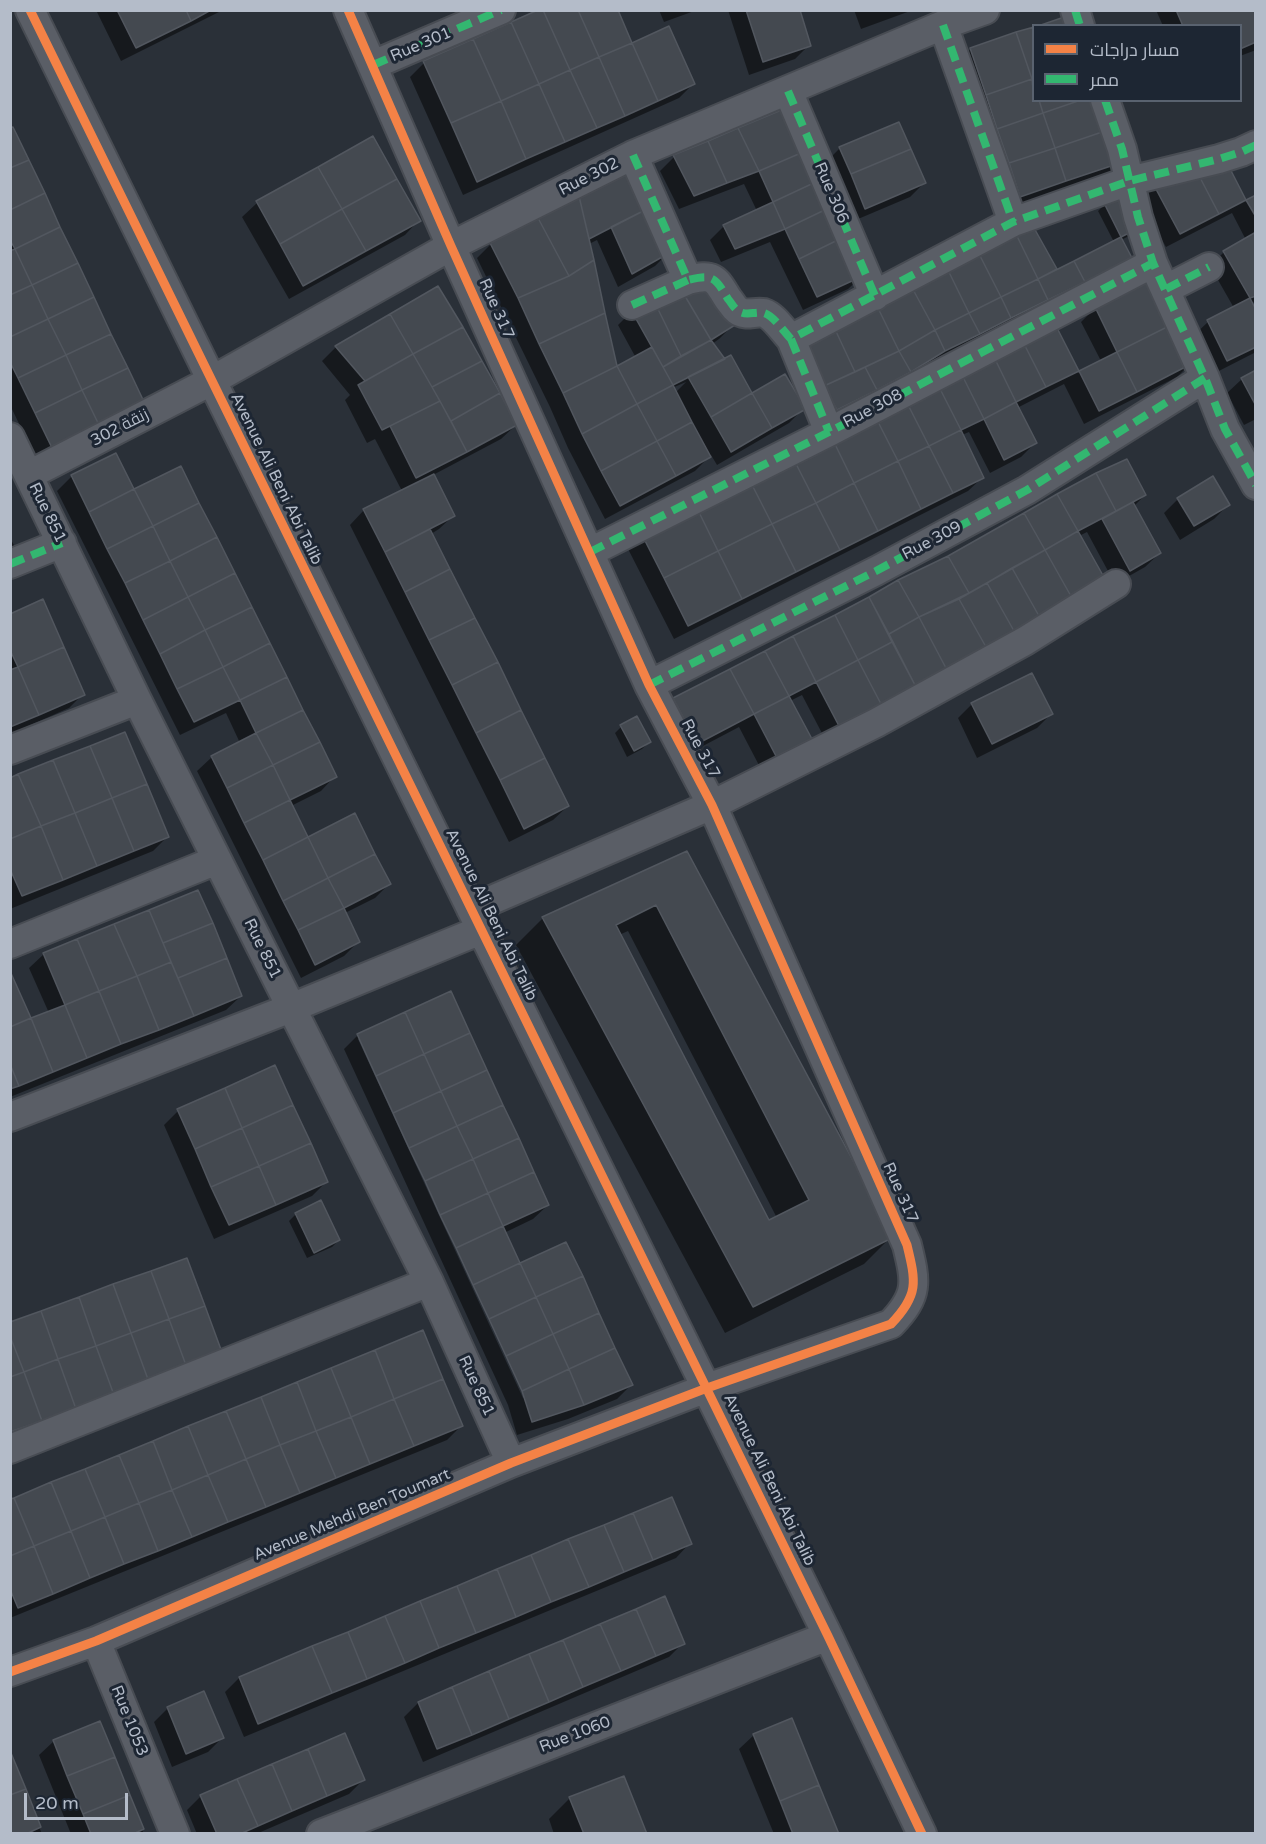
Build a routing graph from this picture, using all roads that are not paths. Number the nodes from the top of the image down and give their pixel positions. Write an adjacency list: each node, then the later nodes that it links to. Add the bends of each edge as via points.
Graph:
1 (30, 10): 22 (street, Avenue Ali Beni Abi Talib)
2 (348, 10): 6 (street, Rue 317)
3 (501, 10): 6 (street, Rue 301)
4 (985, 10): 5 (street, Rue 302)
5 (943, 25): 7 (street, Rue 302); 12 (street)
6 (373, 66): 13 (street, Rue 317)
7 (788, 91): 10 (street, Rue 302); 18 (street, Rue 306)
8 (1107, 102): 11 (street)
9 (1256, 145): 11 (street, via 1230,156)
10 (633, 155): 13 (street, Rue 302); 16 (street)
11 (1129, 181): 12 (street); 14 (street)
12 (1013, 222): 18 (street)
13 (452, 246): 22 (street, Rue 302); 28 (street, Rue 317)
14 (1154, 263): 17 (street); 23 (street, Rue 308)
15 (1209, 267): 17 (street)
16 (688, 280): 19 (street); 20 (street, via 717,280 735,309 768,315)
17 (1166, 289): 21 (street)
18 (875, 296): 20 (street)
19 (632, 304)
20 (791, 339): 23 (street)
21 (1205, 378): 26 (street, via 1225,429); 31 (street, Rue 309, via 1027,490)
22 (212, 381): 25 (street, زنقة 302); 36 (street, Avenue Ali Beni Abi Talib)
23 (829, 432): 28 (street, Rue 308)
24 (10, 437): 25 (street, Rue 851)
25 (29, 475): 27 (street, Rue 851)
26 (1256, 485)
27 (62, 543): 29 (street); 32 (street, Rue 851)
28 (590, 552): 31 (street, Rue 317)
29 (10, 564)
30 (1116, 584): 34 (street, via 1025,641 876,723)
31 (649, 685): 34 (street, Rue 317)
32 (136, 700): 33 (street); 35 (street, Rue 851)
33 (10, 750)
34 (712, 805): 36 (street); 41 (street, Rue 317, via 907,1245 913,1293 891,1324)
35 (217, 860): 37 (street); 38 (street, Rue 851)
36 (476, 919): 38 (street); 41 (street, Avenue Ali Beni Abi Talib)
37 (10, 944)
38 (291, 1008): 39 (street); 40 (street, Rue 851)
39 (10, 1117)
40 (429, 1282): 42 (street); 43 (street, Rue 851)
41 (707, 1388): 43 (street, Avenue Mehdi Ben Toumart); 44 (street, Avenue Ali Beni Abi Talib)
42 (10, 1449)
43 (511, 1463): 45 (street, Avenue Mehdi Ben Toumart)
44 (828, 1636): 48 (street, Rue 1060); 49 (street, Avenue Ali Beni Abi Talib)
45 (96, 1641): 46 (street, Avenue Mehdi Ben Toumart); 47 (street, Rue 1053)
46 (10, 1672)
47 (175, 1833)
48 (321, 1833)
49 (922, 1833)

